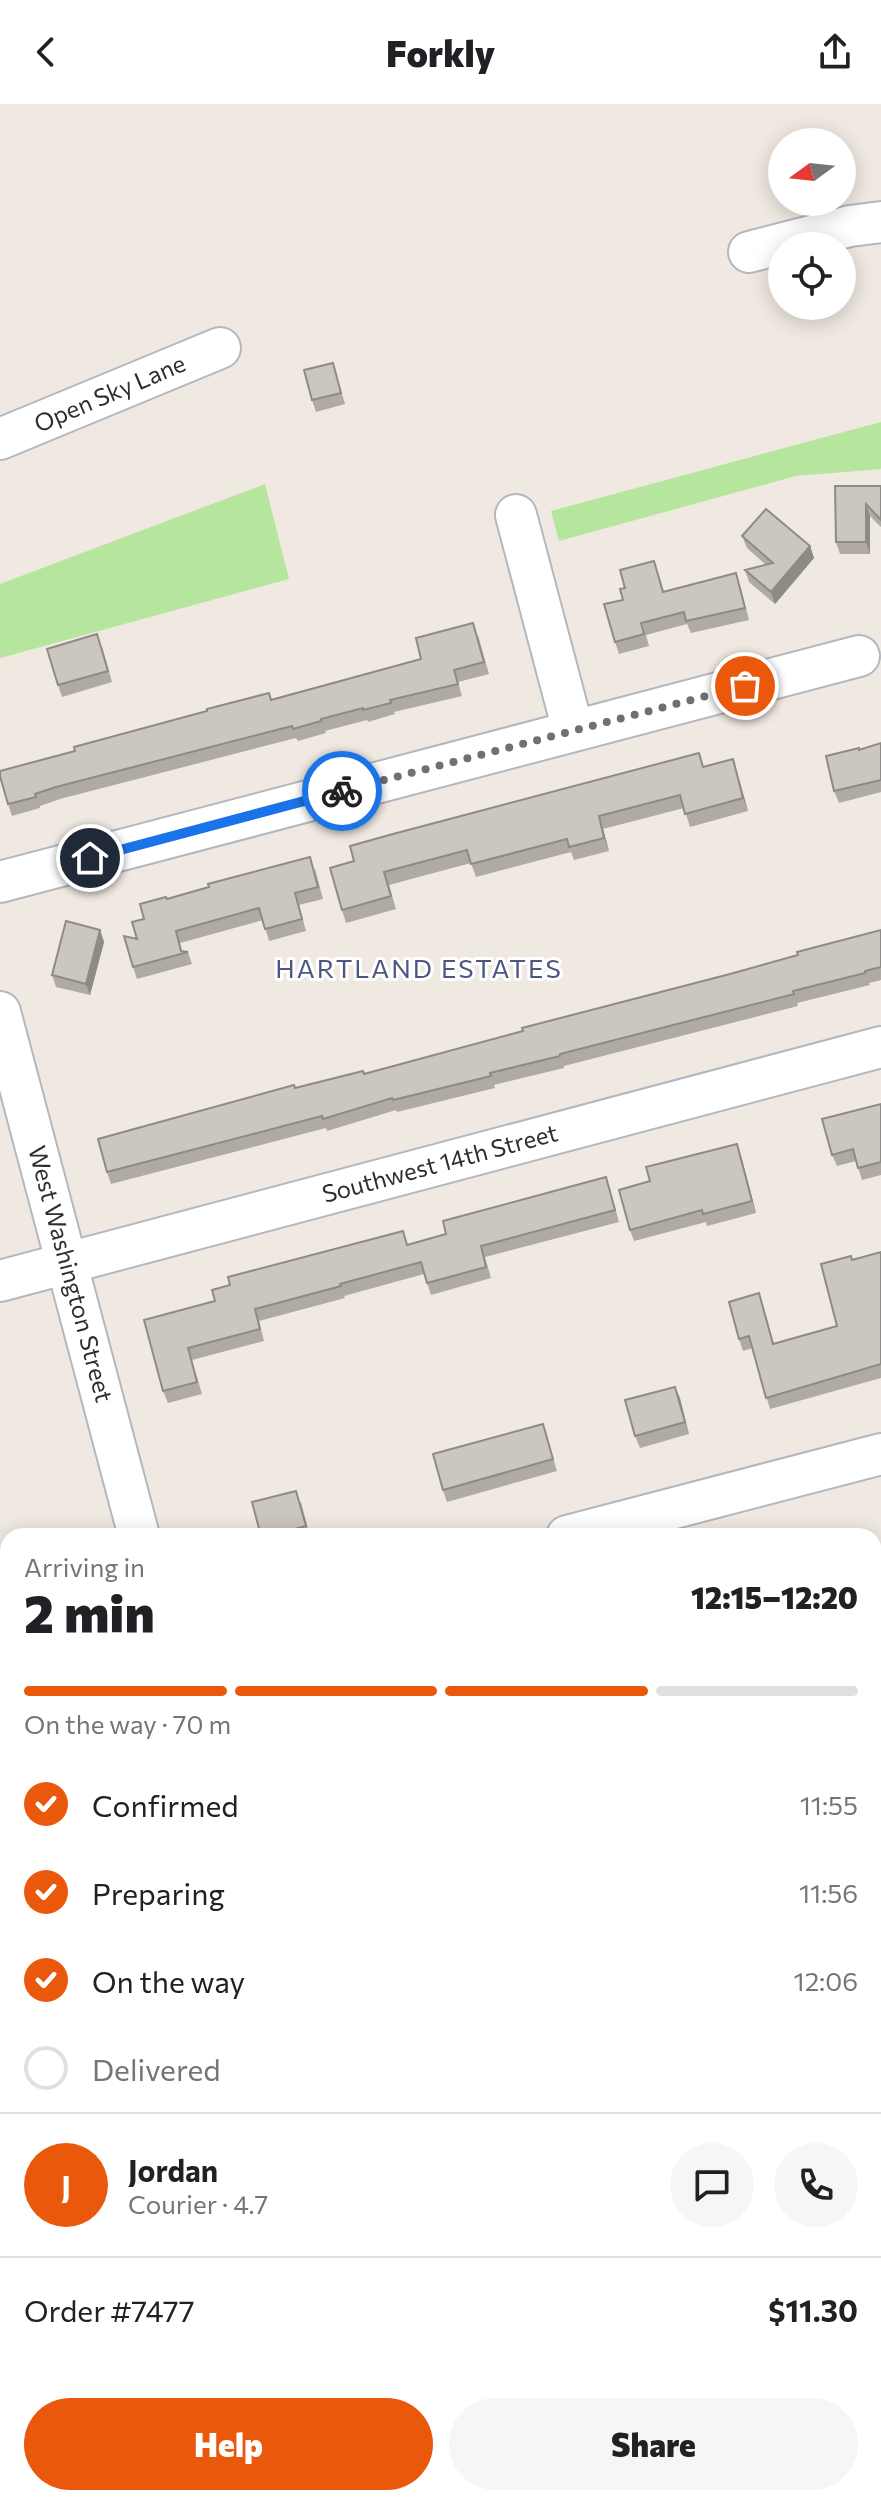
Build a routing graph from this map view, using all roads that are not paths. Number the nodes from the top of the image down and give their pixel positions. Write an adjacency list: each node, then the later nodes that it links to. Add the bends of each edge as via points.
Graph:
1 (881, 222): 2 (street)
2 (749, 252)
3 (220, 348): 4 (street, Open Sky Lane)
4 (0, 439)
5 (516, 515): 7 (street)
6 (859, 656): 7 (street)
7 (573, 730): 8 (street)
8 (0, 882)
9 (0, 1012): 11 (street, West Washington Street)
10 (881, 1047): 11 (street, Southwest 14th Street)
11 (67, 1264): 12 (street, Southwest 14th Street); 14 (street, West Washington Street)
12 (0, 1281)
13 (881, 1454): 15 (street)
14 (137, 1528)
15 (598, 1528)

